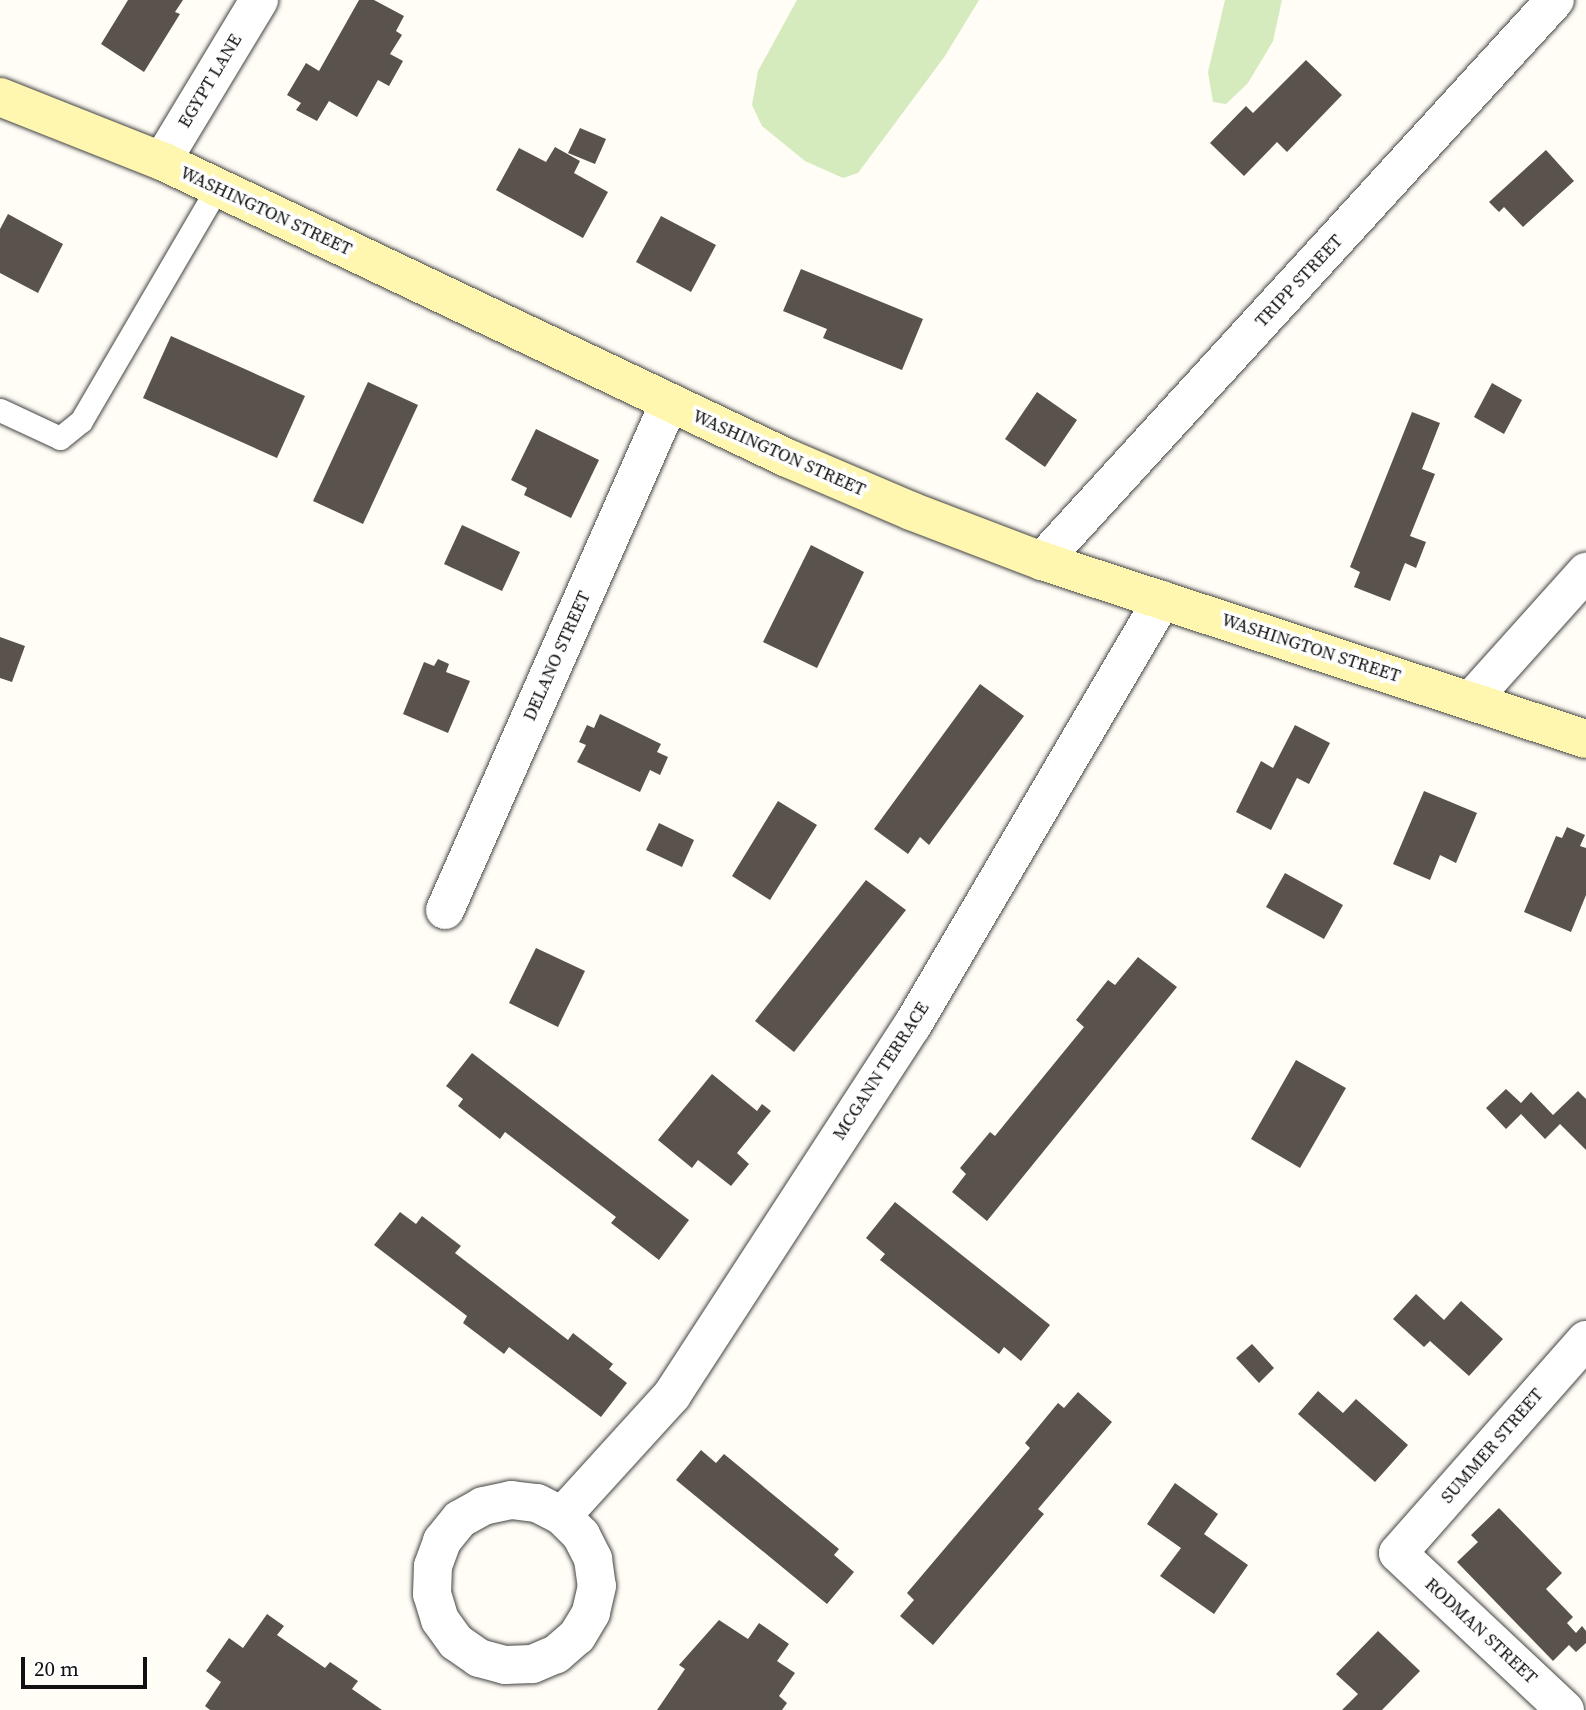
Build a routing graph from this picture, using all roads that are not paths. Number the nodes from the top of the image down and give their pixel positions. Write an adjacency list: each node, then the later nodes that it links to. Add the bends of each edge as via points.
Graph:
1 (259, 0): 4 (street, EGYPT LANE)
2 (1555, 0): 8 (street, TRIPP STREET)
3 (0, 97): 4 (main road, WASHINGTON STREET)
4 (162, 161): 5 (main road, WASHINGTON STREET)
5 (217, 188): 6 (main road, WASHINGTON STREET); 7 (lane, via 81,421 60,439)
6 (669, 403): 8 (main road, WASHINGTON STREET, via 787,458); 13 (street, DELANO STREET)
7 (0, 410)
8 (1042, 561): 10 (main road, WASHINGTON STREET)
9 (1586, 572): 11 (street)
10 (1161, 600): 11 (main road, WASHINGTON STREET); 15 (street, MCGANN TERRACE, via 912,1026 672,1395)
11 (1472, 699): 12 (main road, WASHINGTON STREET)
12 (1586, 739)
13 (445, 910)
14 (1586, 1340): 16 (street, SUMMER STREET)
15 (562, 1516): 15 (street, via 537,1503 511,1500 483,1506 451,1530 433,1566 432,1594 440,1620 456,1642 479,1658 505,1665 532,1664 556,1654 577,1636 591,1613 597,1586 593,1559 581,1535)
16 (1398, 1553): 17 (street, RODMAN STREET)
17 (1565, 1710)

